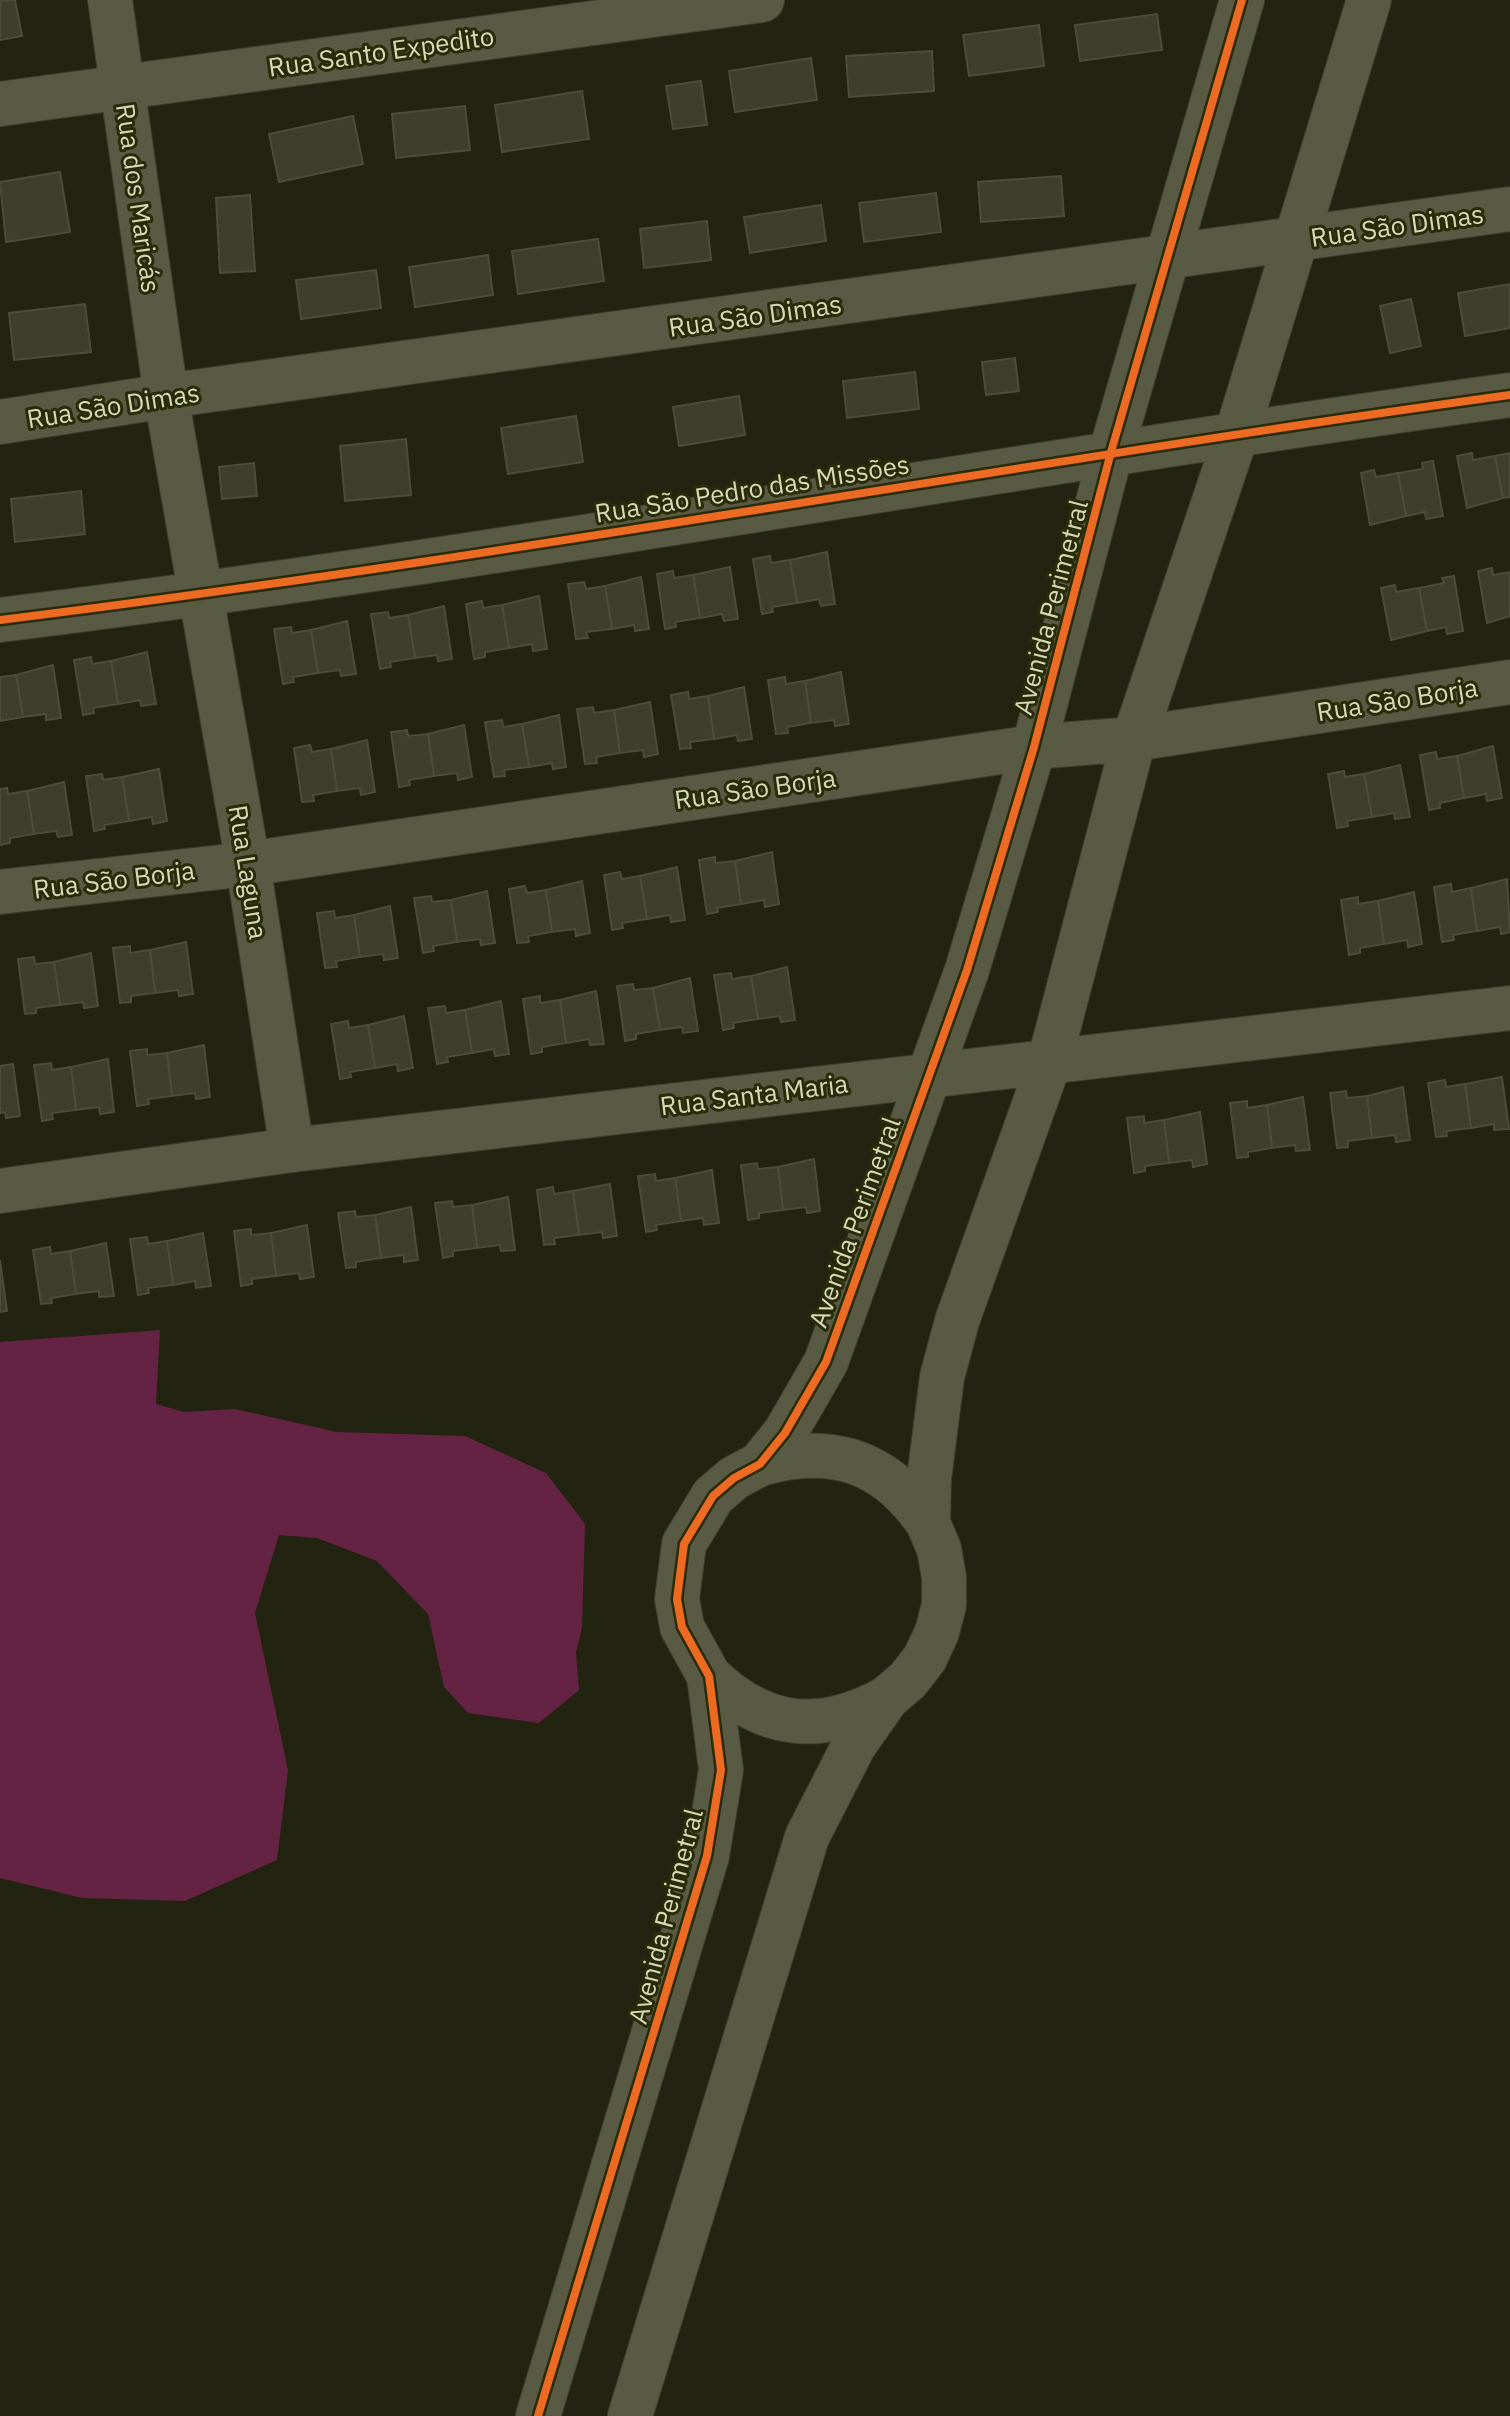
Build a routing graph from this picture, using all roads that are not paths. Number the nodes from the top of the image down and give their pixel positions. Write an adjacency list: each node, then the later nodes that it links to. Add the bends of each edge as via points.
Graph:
1 (110, 0): 5 (street, Rua dos Maricás)
2 (762, 0): 5 (street, Rua Santo Expedito)
3 (1242, 0): 9 (street, Avenida Perimetral)
4 (1369, 0): 8 (street)
5 (124, 85): 6 (street, Rua Santo Expedito); 11 (street, Rua dos Maricás)
6 (0, 104)
7 (1510, 209): 8 (street, Rua São Dimas)
8 (1295, 239): 9 (street, Rua São Dimas); 13 (street)
9 (1167, 259): 11 (street, Rua São Dimas); 14 (street, Avenida Perimetral)
10 (1510, 395): 13 (street, Rua São Pedro das Missões)
11 (166, 396): 12 (street, Rua São Dimas); 15 (street, Rua dos Maricás)
12 (0, 422)
13 (1237, 433): 14 (street, Rua São Pedro das Missões); 18 (street)
14 (1111, 452): 15 (street, Rua São Pedro das Missões); 19 (street, Avenida Perimetral)
15 (202, 595): 16 (street, Rua São Pedro das Missões); 20 (street, Rua Laguna)
16 (0, 620)
17 (1510, 682): 18 (street, Rua São Borja)
18 (1134, 739): 19 (street, Rua São Borja); 23 (street)
19 (1034, 747): 20 (street, Rua São Borja); 24 (street, Avenida Perimetral, via 967,970)
20 (248, 864): 21 (street, Rua São Borja); 25 (street, Rua Laguna)
21 (0, 892)
22 (1510, 1008): 23 (street, Rua Santa Maria)
23 (1049, 1063): 24 (street, Rua Santa Maria); 28 (street, via 950,1349 933,1434)
24 (928, 1074): 25 (street, Rua Santa Maria); 27 (street, Avenida Perimetral, via 826,1362 808,1398)
25 (292, 1150): 26 (street, Rua Santa Maria)
26 (0, 1191)
27 (760, 1464): 28 (street, via 814,1454 842,1457 892,1481); 29 (street, Avenida Perimetral, via 713,1496 684,1544 677,1599 682,1627)
28 (928, 1523): 30 (street, via 944,1577 941,1618 925,1658)
29 (709, 1676): 30 (street, via 753,1710 807,1722 862,1712); 31 (street, Avenida Perimetral, via 721,1770 707,1856)
30 (887, 1698): 32 (street, via 826,1794 801,1852)
31 (538, 2416)
32 (630, 2416)

